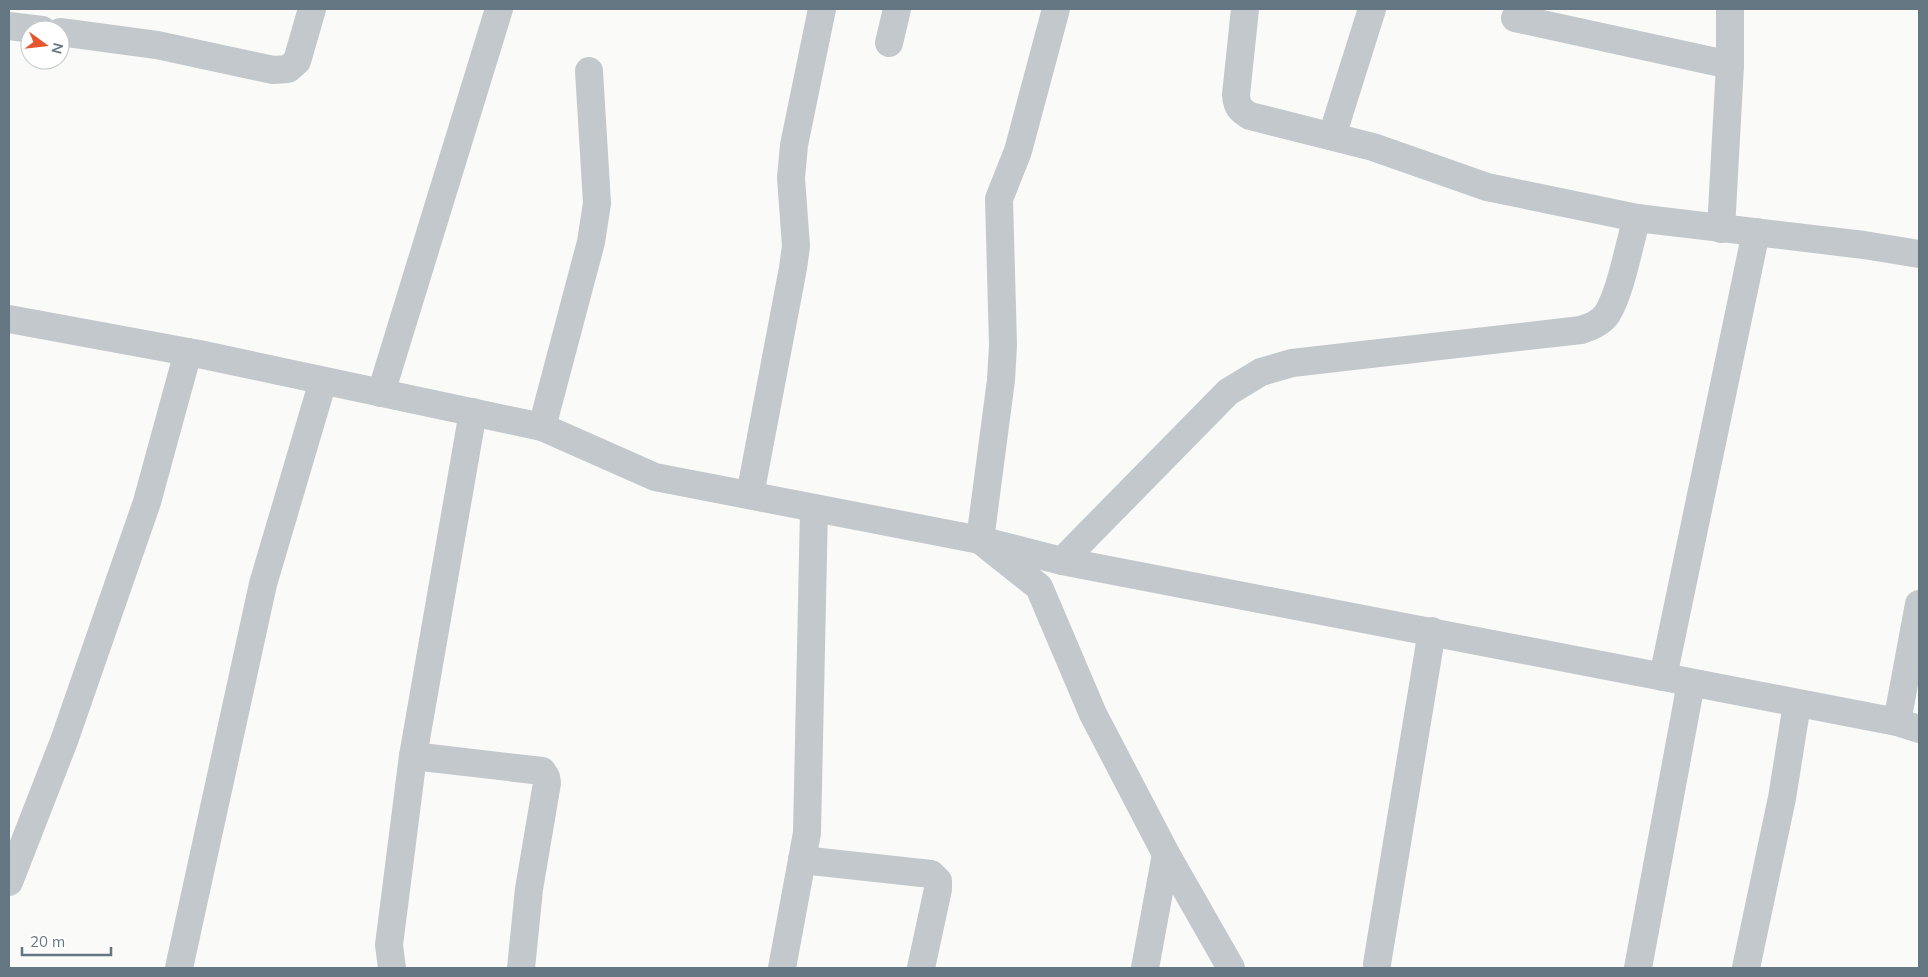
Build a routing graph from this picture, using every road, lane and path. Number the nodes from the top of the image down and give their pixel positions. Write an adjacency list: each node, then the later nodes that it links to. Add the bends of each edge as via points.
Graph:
1 (312, 9): 10 (street, via 297,61 288,69 272,70 157,45)
2 (499, 9): 22 (street)
3 (822, 9): 25 (street, via 794,145 791,178 796,246 793,268)
4 (897, 9): 11 (street)
5 (1056, 9): 27 (street, via 1018,151 999,200 1003,345)
6 (1245, 9): 14 (street, via 1236,96 1241,110 1250,116)
7 (1372, 9): 14 (street)
8 (1730, 9): 12 (street)
9 (1516, 18): 12 (street)
10 (70, 33)
11 (889, 43)
12 (1730, 64): 16 (street)
13 (589, 72): 24 (street, via 597,203 591,242)
14 (1332, 136): 15 (street, via 1487,187)
15 (1636, 218): 16 (street); 28 (street, via 1615,298 1606,316 1594,326 1292,363 1261,372 1228,392)
16 (1721, 229): 17 (street)
17 (1756, 232): 18 (street); 31 (street)
18 (1919, 254)
19 (9, 319): 20 (street)
20 (188, 352): 21 (street); 38 (street, via 144,512 64,741)
21 (323, 381): 22 (street); 40 (street, via 263,584)
22 (381, 393): 23 (street)
23 (473, 412): 24 (street); 35 (street)
24 (542, 427): 25 (street, via 655,477)
25 (750, 495): 26 (street)
26 (814, 509): 27 (street); 37 (street, via 807,833)
27 (980, 540): 28 (street); 36 (street, via 1039,587 1093,714)
28 (1062, 561): 30 (street)
29 (1919, 604): 34 (street)
30 (1432, 631): 31 (street); 39 (street)
31 (1663, 677): 32 (street)
32 (1692, 683): 33 (street); 47 (street)
33 (1797, 704): 34 (street); 48 (street, via 1782,798)
34 (1908, 725)
35 (413, 756): 41 (street, via 389,945); 42 (street, via 542,771 546,777)
36 (1166, 854): 45 (street); 46 (street)
37 (802, 860): 43 (street); 44 (street, via 931,874 938,881 938,889)
38 (9, 882)
39 (1377, 964)
40 (179, 968)
41 (392, 968)
42 (520, 968)
43 (782, 968)
44 (921, 968)
45 (1145, 968)
46 (1231, 968)
47 (1638, 968)
48 (1746, 968)

